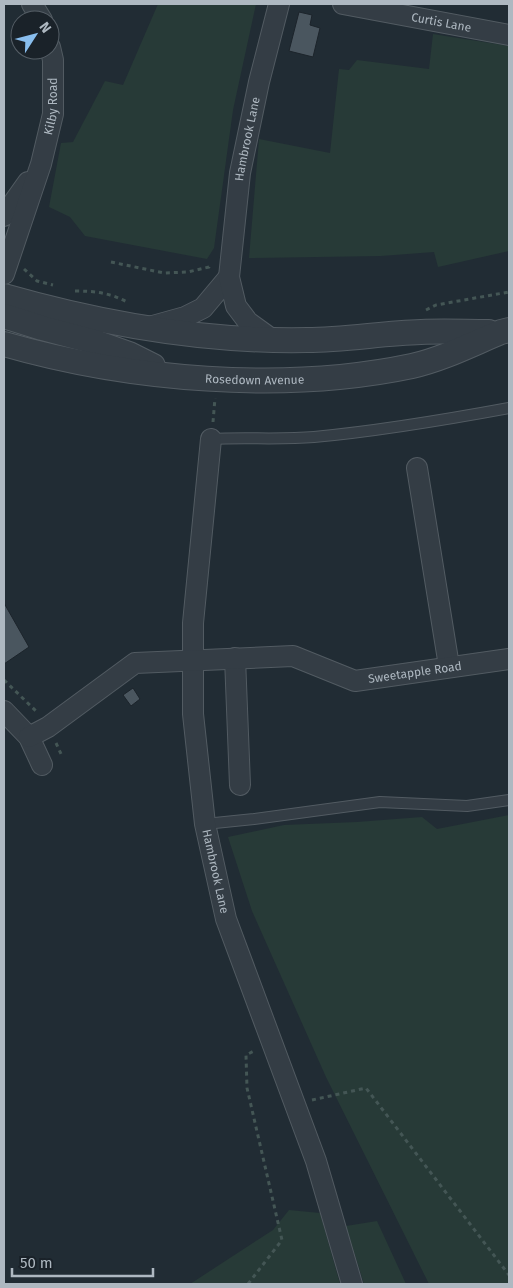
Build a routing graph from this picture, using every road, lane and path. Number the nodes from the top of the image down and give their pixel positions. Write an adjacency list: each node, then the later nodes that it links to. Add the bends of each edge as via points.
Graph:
1 (279, 4): 8 (street, Hambrook Lane, via 240,173)
2 (343, 4): 3 (street, Curtis Lane)
3 (509, 35)
4 (54, 60): 5 (street, Kilby Road, via 53,114)
5 (41, 164): 6 (street, Kilby Road); 9 (street, Kilby Road)
6 (4, 216)
7 (111, 262): 8 (path, via 164,273 188,272 209,267 216,256)
8 (230, 267): 17 (street, via 203,308 185,318); 19 (street, Hambrook Lane, via 236,306 248,322)
9 (6, 268): 10 (path, via 26,270 37,281)
10 (60, 287)
11 (68, 289): 14 (path, via 114,295)
12 (509, 292): 15 (path, via 436,305)
13 (4, 296): 17 (street, Rosedown Avenue, via 72,314)
14 (130, 304)
15 (419, 314)
16 (4, 316): 21 (street, via 95,342)
17 (147, 328): 19 (street, Rosedown Avenue, via 194,335)
18 (505, 331): 19 (street, Rosedown Avenue); 21 (street, Rosedown Avenue, via 428,362 363,373 319,378 232,380)
19 (273, 340)
20 (4, 344): 21 (street, Rosedown Avenue, via 82,362)
21 (173, 375)
22 (509, 408): 23 (lane, via 362,432 311,437)
23 (211, 439): 27 (street, Hambrook Lane, via 193,624)
24 (417, 468): 28 (street)
25 (235, 658): 27 (street, Sweetapple Road); 28 (street, Sweetapple Road, via 293,656 355,681); 32 (street)
26 (509, 659): 28 (street, Sweetapple Road)
27 (193, 661): 30 (street, Sweetapple Road, via 135,663 48,727); 34 (street, Hambrook Lane, via 193,714)
28 (449, 666)
29 (4, 711): 30 (street)
30 (29, 737): 31 (street)
31 (42, 765)
32 (240, 785)
33 (509, 800): 34 (lane, via 467,806 380,802)
34 (205, 824): 35 (street, Hambrook Lane, via 226,919)
35 (272, 1041): 36 (street, Hambrook Lane); 38 (path, via 246,1055 247,1088 282,1240)
36 (295, 1103): 37 (path, via 366,1088); 39 (street, Hambrook Lane, via 316,1161)
37 (509, 1275)
38 (248, 1284)
39 (352, 1284)

